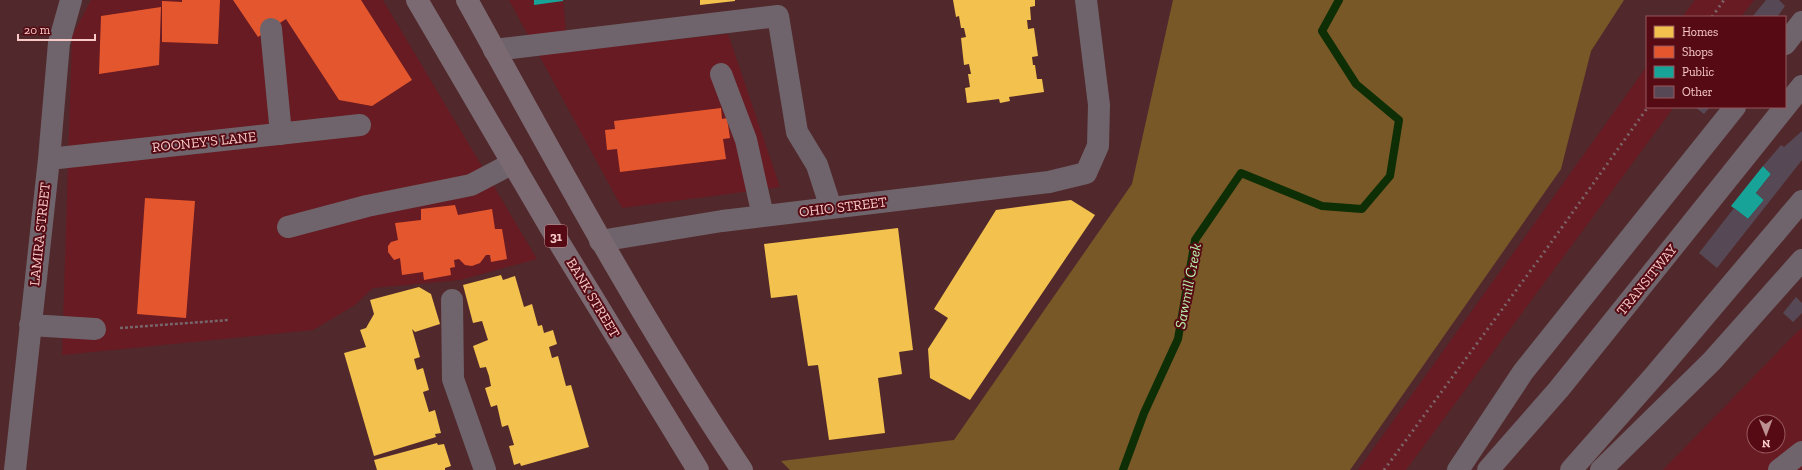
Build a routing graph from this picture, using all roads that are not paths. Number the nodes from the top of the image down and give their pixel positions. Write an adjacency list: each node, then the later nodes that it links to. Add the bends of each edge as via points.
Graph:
1 (71, 0): 16 (street, LAMIRA STREET, via 59,43)
2 (417, 0): 17 (main road, BANK STREET / 31)
3 (467, 0): 8 (main road)
4 (1086, 0): 19 (street, OHIO STREET, via 1099,105 1098,146 1086,173 1048,182)
5 (1802, 22): 7 (street)
6 (271, 29): 15 (street)
7 (1786, 43)
8 (494, 50): 19 (street, via 778,16 797,132 817,165); 22 (main road)
9 (721, 74): 20 (street, via 746,140)
10 (1802, 86): 11 (street, TRANSITWAY)
11 (1786, 106)
12 (1733, 108): 32 (street, via 1523,372)
13 (1784, 108): 33 (street, TRANSITWAY, via 1559,389)
14 (360, 125): 15 (street, ROONEY'S LANE)
15 (281, 134): 16 (street, ROONEY'S LANE)
16 (48, 159): 25 (street, LAMIRA STREET)
17 (513, 163): 21 (street, via 471,185 367,206); 30 (main road, BANK STREET / 31)
18 (1802, 201): 34 (street)
19 (831, 208): 20 (street, OHIO STREET)
20 (763, 216): 22 (street, OHIO STREET)
21 (288, 227)
22 (600, 241): 31 (main road)
23 (1802, 260): 35 (street, via 1712,361)
24 (452, 300): 29 (street, via 453,379)
25 (30, 325): 26 (street); 28 (street, LAMIRA STREET)
26 (95, 329)
27 (1802, 452): 36 (street)
28 (15, 470)
29 (485, 470)
30 (698, 470)
31 (742, 470)
32 (1458, 470)
33 (1488, 470)
34 (1571, 470)
35 (1601, 470)
36 (1779, 470)

